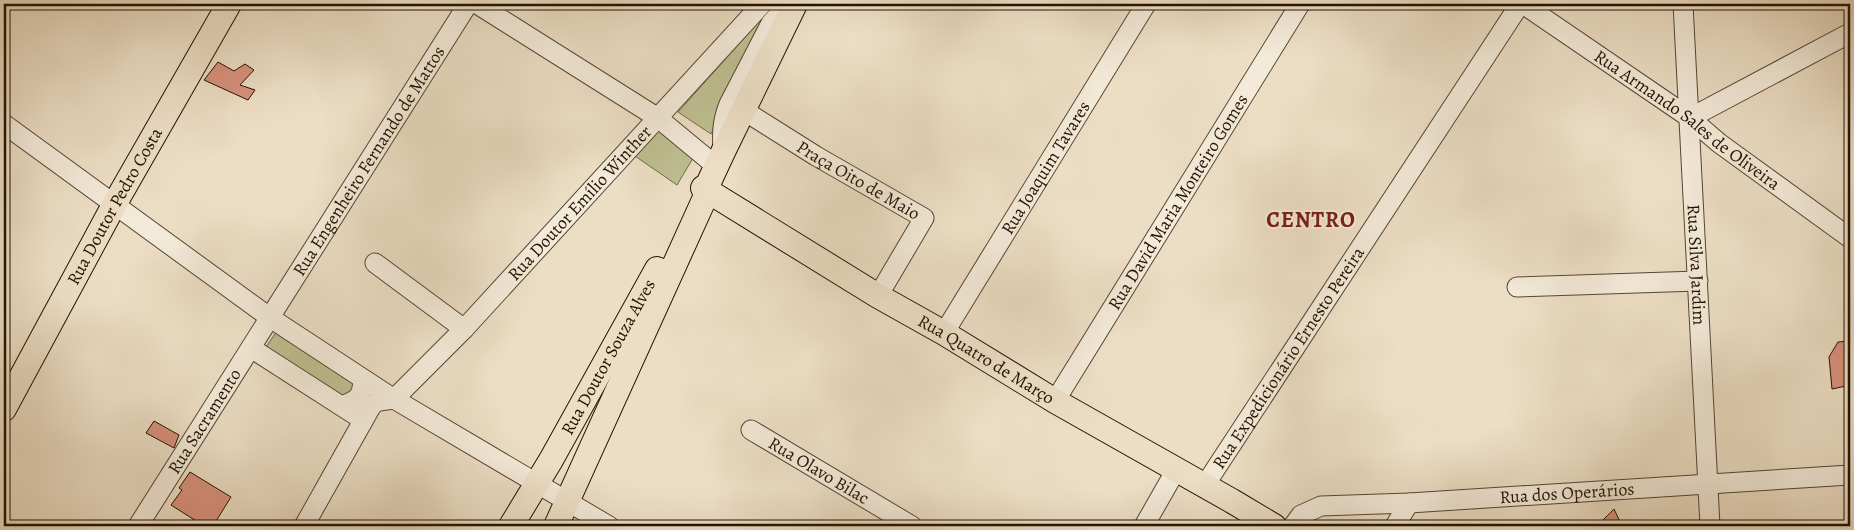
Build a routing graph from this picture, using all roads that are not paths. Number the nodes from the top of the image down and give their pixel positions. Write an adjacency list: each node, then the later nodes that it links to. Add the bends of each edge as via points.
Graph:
1 (229, 4): 16 (main road, Rua Doutor Pedro Costa)
2 (468, 4): 22 (street, Rua Engenheiro Fernando de Mattos)
3 (477, 4): 12 (street, Rua Quatro de Março)
4 (762, 4): 12 (street, Rua Doutor Emílio Winther)
5 (794, 4): 11 (main road); 15 (street, via 771,23 729,104)
6 (1146, 4): 24 (street, Rua Joaquim Tavares)
7 (1300, 4): 28 (street, Rua David Maria Monteiro Gomes)
8 (1521, 4): 13 (street, Rua Armando Sales de Oliveira); 39 (street, Rua Expedicionário Ernesto Pereira)
9 (1683, 4): 13 (street, Rua Silva Jardim)
10 (1850, 33): 13 (street)
11 (742, 110): 15 (main road); 21 (street, Praça Oito de Maio, via 924,218)
12 (658, 118): 15 (street, Rua Quatro de Março); 23 (street, Rua Doutor Emílio Winther)
13 (1690, 118): 17 (street, Rua Armando Sales de Oliveira, via 1719,143); 19 (street, Rua Silva Jardim)
14 (4, 124): 16 (street)
15 (712, 176): 21 (main road, Rua Quatro de Março); 33 (main road, Rua Doutor Souza Alves); 36 (main road)
16 (114, 205): 22 (street); 30 (main road, Rua Doutor Pedro Costa)
17 (1850, 238)
18 (375, 263): 23 (street)
19 (1698, 281): 20 (street); 38 (street, Rua Silva Jardim)
20 (1517, 287)
21 (878, 296): 24 (main road, Rua Quatro de Março)
22 (270, 317): 25 (street, Rua Sacramento); 26 (street)
23 (464, 329): 27 (street, Rua Doutor Emílio Winther)
24 (944, 333): 28 (main road, Rua Quatro de Março)
25 (251, 348): 29 (street); 42 (street, Rua Sacramento)
26 (363, 379): 27 (street); 29 (street, via 362,392 357,400)
27 (394, 399): 31 (street, via 372,405); 37 (street)
28 (1055, 401): 34 (main road, Rua Quatro de Março)
29 (342, 406): 31 (street)
30 (4, 409)
31 (364, 420): 43 (street)
32 (751, 430): 47 (street, Rua Olavo Bilac)
33 (551, 460): 36 (main road, via 557,473); 37 (main road, Rua Doutor Souza Alves)
34 (1176, 470): 39 (main road, Rua Quatro de Março); 48 (street)
35 (1850, 475): 38 (street, Rua dos Operários)
36 (578, 477): 40 (main road)
37 (536, 482): 40 (street); 44 (main road, Rua Doutor Souza Alves)
38 (1707, 483): 41 (street, Rua dos Operários); 52 (street, Rua Silva Jardim)
39 (1205, 485): 49 (main road, Rua Quatro de Março)
40 (567, 502): 45 (main road); 46 (street)
41 (1409, 503): 50 (street, Rua dos Operários, via 1321,506 1301,515); 51 (street)
42 (138, 526)
43 (304, 526)
44 (512, 526)
45 (556, 526)
46 (609, 526)
47 (912, 526)
48 (1144, 526)
49 (1274, 526)
50 (1293, 526)
51 (1395, 526)
52 (1710, 526)

